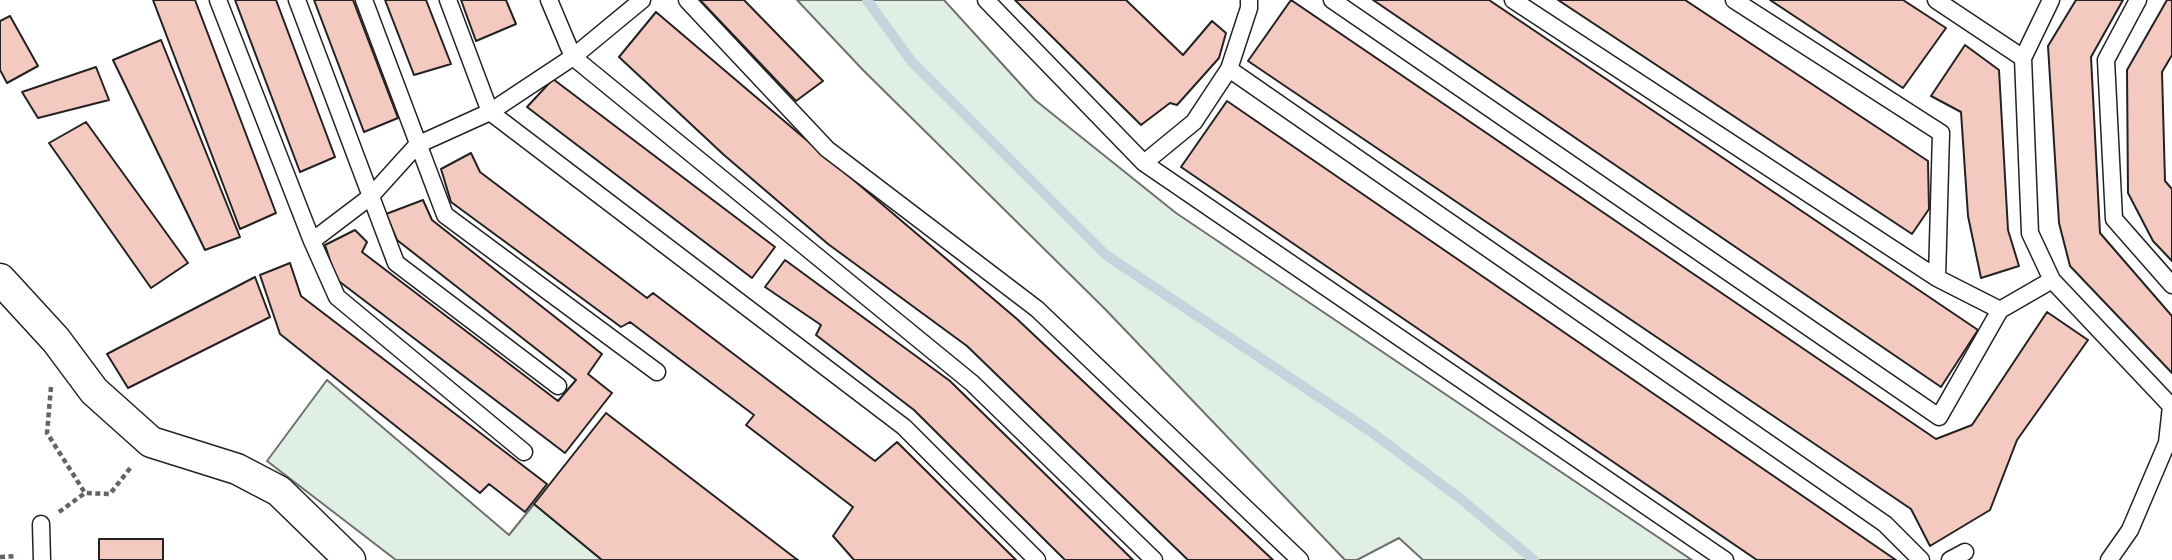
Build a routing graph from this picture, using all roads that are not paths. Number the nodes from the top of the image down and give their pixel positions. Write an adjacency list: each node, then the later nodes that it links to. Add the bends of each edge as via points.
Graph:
1 (218, 0): 23 (lane)
2 (297, 0): 22 (lane)
3 (364, 0): 20 (lane)
4 (448, 0): 19 (lane)
5 (549, 0): 16 (lane)
6 (642, 0): 16 (lane)
7 (687, 0): 38 (lane, via 827,149 1037,309)
8 (986, 0): 21 (lane)
9 (1249, 0): 18 (lane)
10 (1332, 0): 28 (lane, via 1939,417)
11 (1513, 0): 24 (lane)
12 (1734, 0): 24 (lane, via 1941,133)
13 (1936, 0): 17 (lane)
14 (2051, 0): 17 (lane)
15 (2138, 0): 27 (lane, via 2106,60 2114,219)
16 (573, 57): 19 (lane); 37 (lane, via 972,383)
17 (2023, 58): 26 (lane, via 2030,233)
18 (1229, 69): 21 (lane, via 1194,122); 40 (lane, via 1885,524)
19 (490, 112): 20 (lane); 36 (lane, via 904,427)
20 (417, 145): 22 (lane); 29 (lane, via 445,215)
21 (1144, 163): 39 (lane)
22 (370, 197): 23 (lane); 30 (lane, via 396,263)
23 (312, 241): 31 (lane, via 337,297)
24 (1937, 278): 28 (lane)
25 (0, 279): 35 (street, via 94,391 151,442 237,469 279,491)
26 (2052, 280): 28 (lane); 42 (lane, via 2171,406 2167,443 2130,530)
27 (2172, 285)
28 (2000, 310)
29 (657, 372)
30 (558, 386)
31 (524, 452)
32 (41, 524): 34 (lane)
33 (1965, 552): 41 (lane)
34 (42, 560)
35 (350, 560)
36 (1037, 560)
37 (1154, 560)
38 (1300, 560)
39 (1725, 560)
40 (1921, 560)
41 (1950, 560)
42 (2109, 560)

